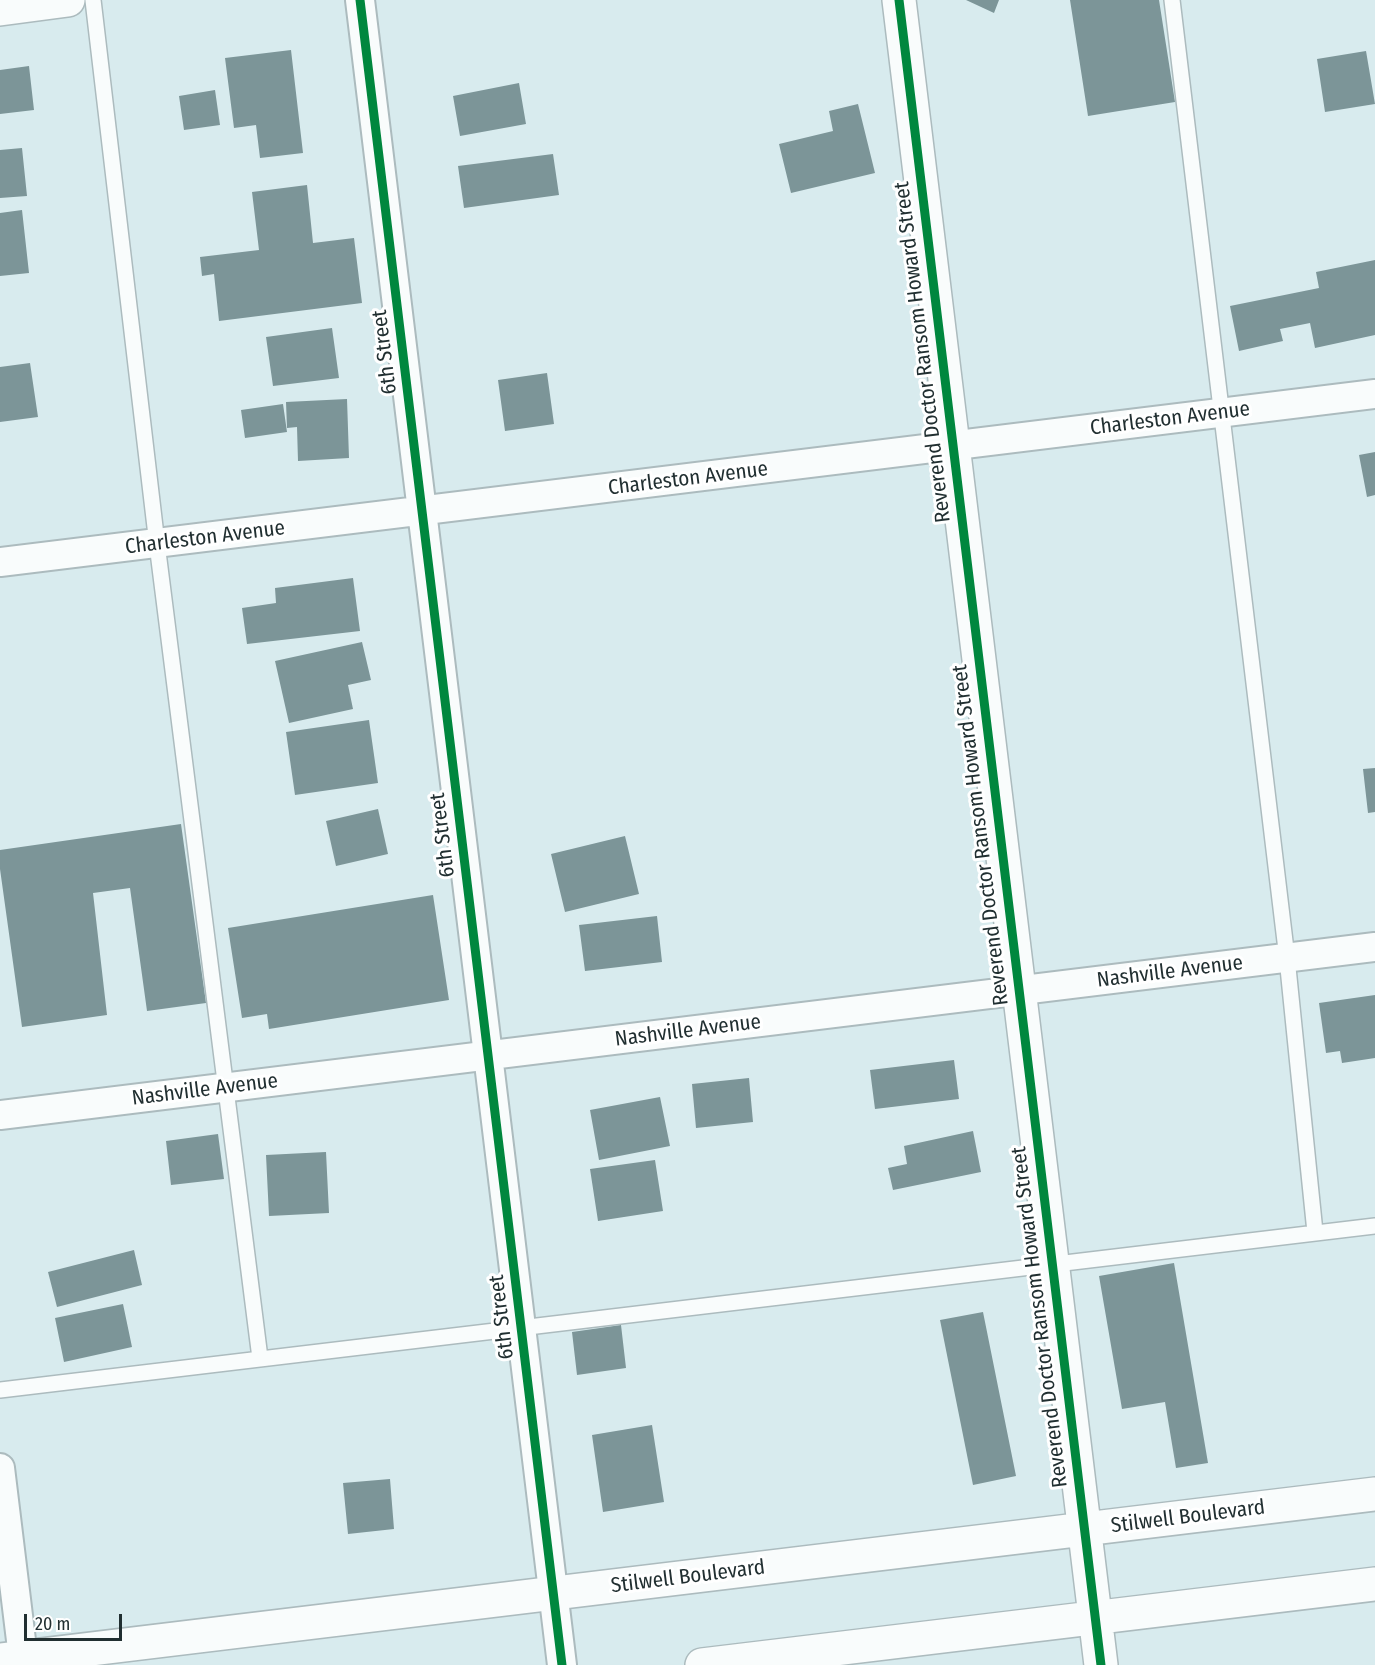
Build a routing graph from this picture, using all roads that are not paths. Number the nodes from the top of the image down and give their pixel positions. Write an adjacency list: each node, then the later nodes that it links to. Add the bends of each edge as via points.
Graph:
1 (68, 0): 6 (main road)
2 (93, 0): 11 (lane)
3 (360, 0): 10 (street, 6th Street)
4 (899, 0): 9 (main road, Reverend Doctor Ransom Howard Street)
5 (1172, 0): 8 (lane)
6 (0, 9)
7 (1375, 394): 8 (street, Charleston Avenue)
8 (1223, 412): 9 (street, Charleston Avenue); 14 (lane)
9 (952, 446): 10 (street, Charleston Avenue); 15 (main road, Reverend Doctor Ransom Howard Street)
10 (422, 511): 11 (street, Charleston Avenue); 16 (street, 6th Street)
11 (157, 544): 12 (street, Charleston Avenue); 17 (lane)
12 (0, 562)
13 (1375, 947): 14 (street, Nashville Avenue)
14 (1287, 958): 15 (street, Nashville Avenue); 20 (lane)
15 (1018, 990): 16 (street, Nashville Avenue); 21 (main road, Reverend Doctor Ransom Howard Street)
16 (488, 1056): 17 (street, Nashville Avenue); 22 (street, 6th Street)
17 (224, 1088): 18 (street, Nashville Avenue); 23 (lane)
18 (0, 1115)
19 (1375, 1226): 20 (lane)
20 (1315, 1232): 21 (lane)
21 (1052, 1264): 22 (lane); 27 (main road, Reverend Doctor Ransom Howard Street)
22 (522, 1329): 23 (lane); 29 (street, 6th Street)
23 (260, 1358): 24 (lane)
24 (0, 1390)
25 (0, 1468): 31 (street)
26 (1375, 1494): 27 (main road, Stilwell Boulevard)
27 (1084, 1530): 29 (main road, Stilwell Boulevard); 30 (main road, Reverend Doctor Ransom Howard Street)
28 (1375, 1584): 30 (main road)
29 (554, 1593): 31 (main road, Stilwell Boulevard); 32 (street, 6th Street)
30 (1095, 1617): 33 (main road); 34 (main road, Reverend Doctor Ransom Howard Street)
31 (16, 1661)
32 (562, 1665)
33 (702, 1665)
34 (1101, 1665)

